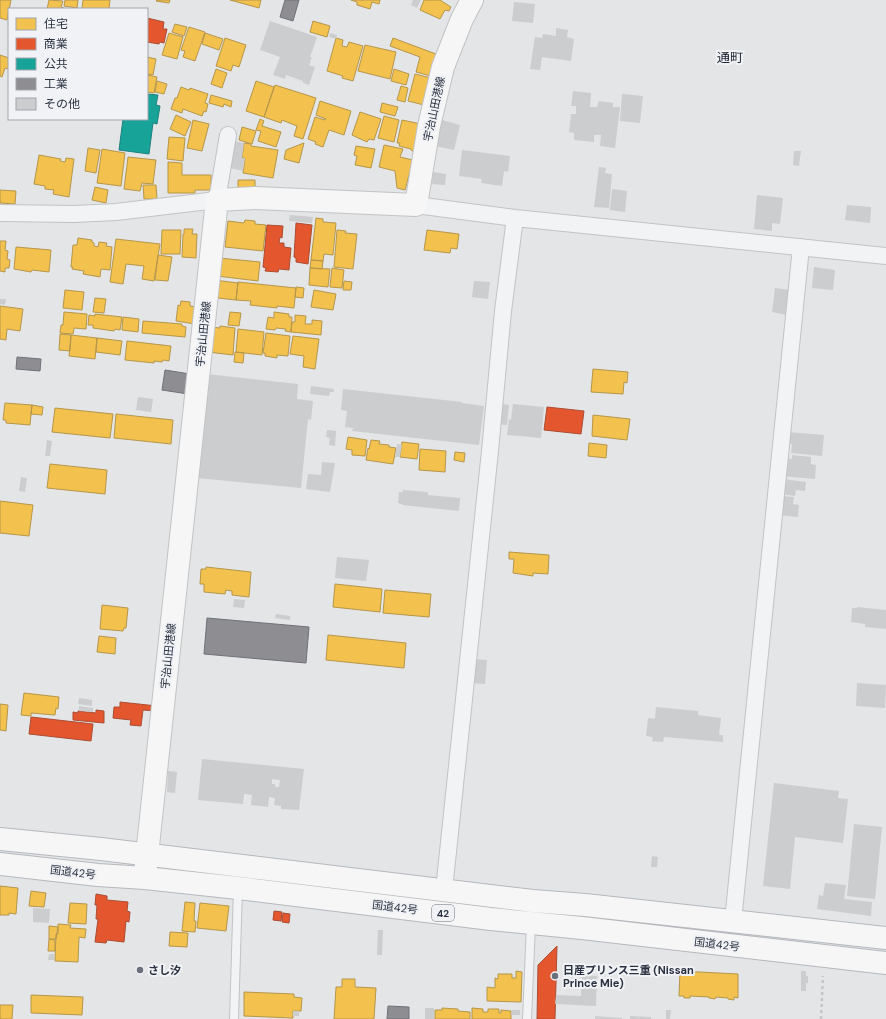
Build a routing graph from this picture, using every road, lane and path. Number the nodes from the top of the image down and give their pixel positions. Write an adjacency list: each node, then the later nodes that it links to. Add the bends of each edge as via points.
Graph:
1 (472, 0): 4 (main road, 宇治山田港線, via 443,67 429,126)
2 (228, 135): 3 (street)
3 (217, 200): 4 (main road, via 255,198); 5 (street, via 116,212); 10 (main road, 宇治山田港線)
4 (416, 205): 6 (street)
5 (0, 213)
6 (515, 218): 7 (street); 14 (street, via 503,311)
7 (800, 247): 8 (street); 16 (street)
8 (886, 256)
9 (0, 839): 10 (main road, 国道42号 / 42)
10 (147, 856): 12 (main road, 宇治山田港線); 14 (main road, 国道42号 / 42)
11 (0, 864): 12 (main road, 国道42号 / 42, via 98,876)
12 (145, 878): 13 (main road, 国道42号 / 42)
13 (238, 888): 15 (main road, 国道42号 / 42); 20 (lane)
14 (444, 890): 15 (main road, 国道42号 / 42)
15 (532, 912): 16 (main road, 国道42号 / 42); 18 (main road, 国道42号 / 42, via 582,928); 21 (lane)
16 (733, 921): 17 (main road, 国道42号 / 42)
17 (886, 938)
18 (823, 956): 19 (main road, 国道42号 / 42); 22 (path)
19 (886, 963)
20 (234, 1019)
21 (527, 1019)
22 (821, 1019)

